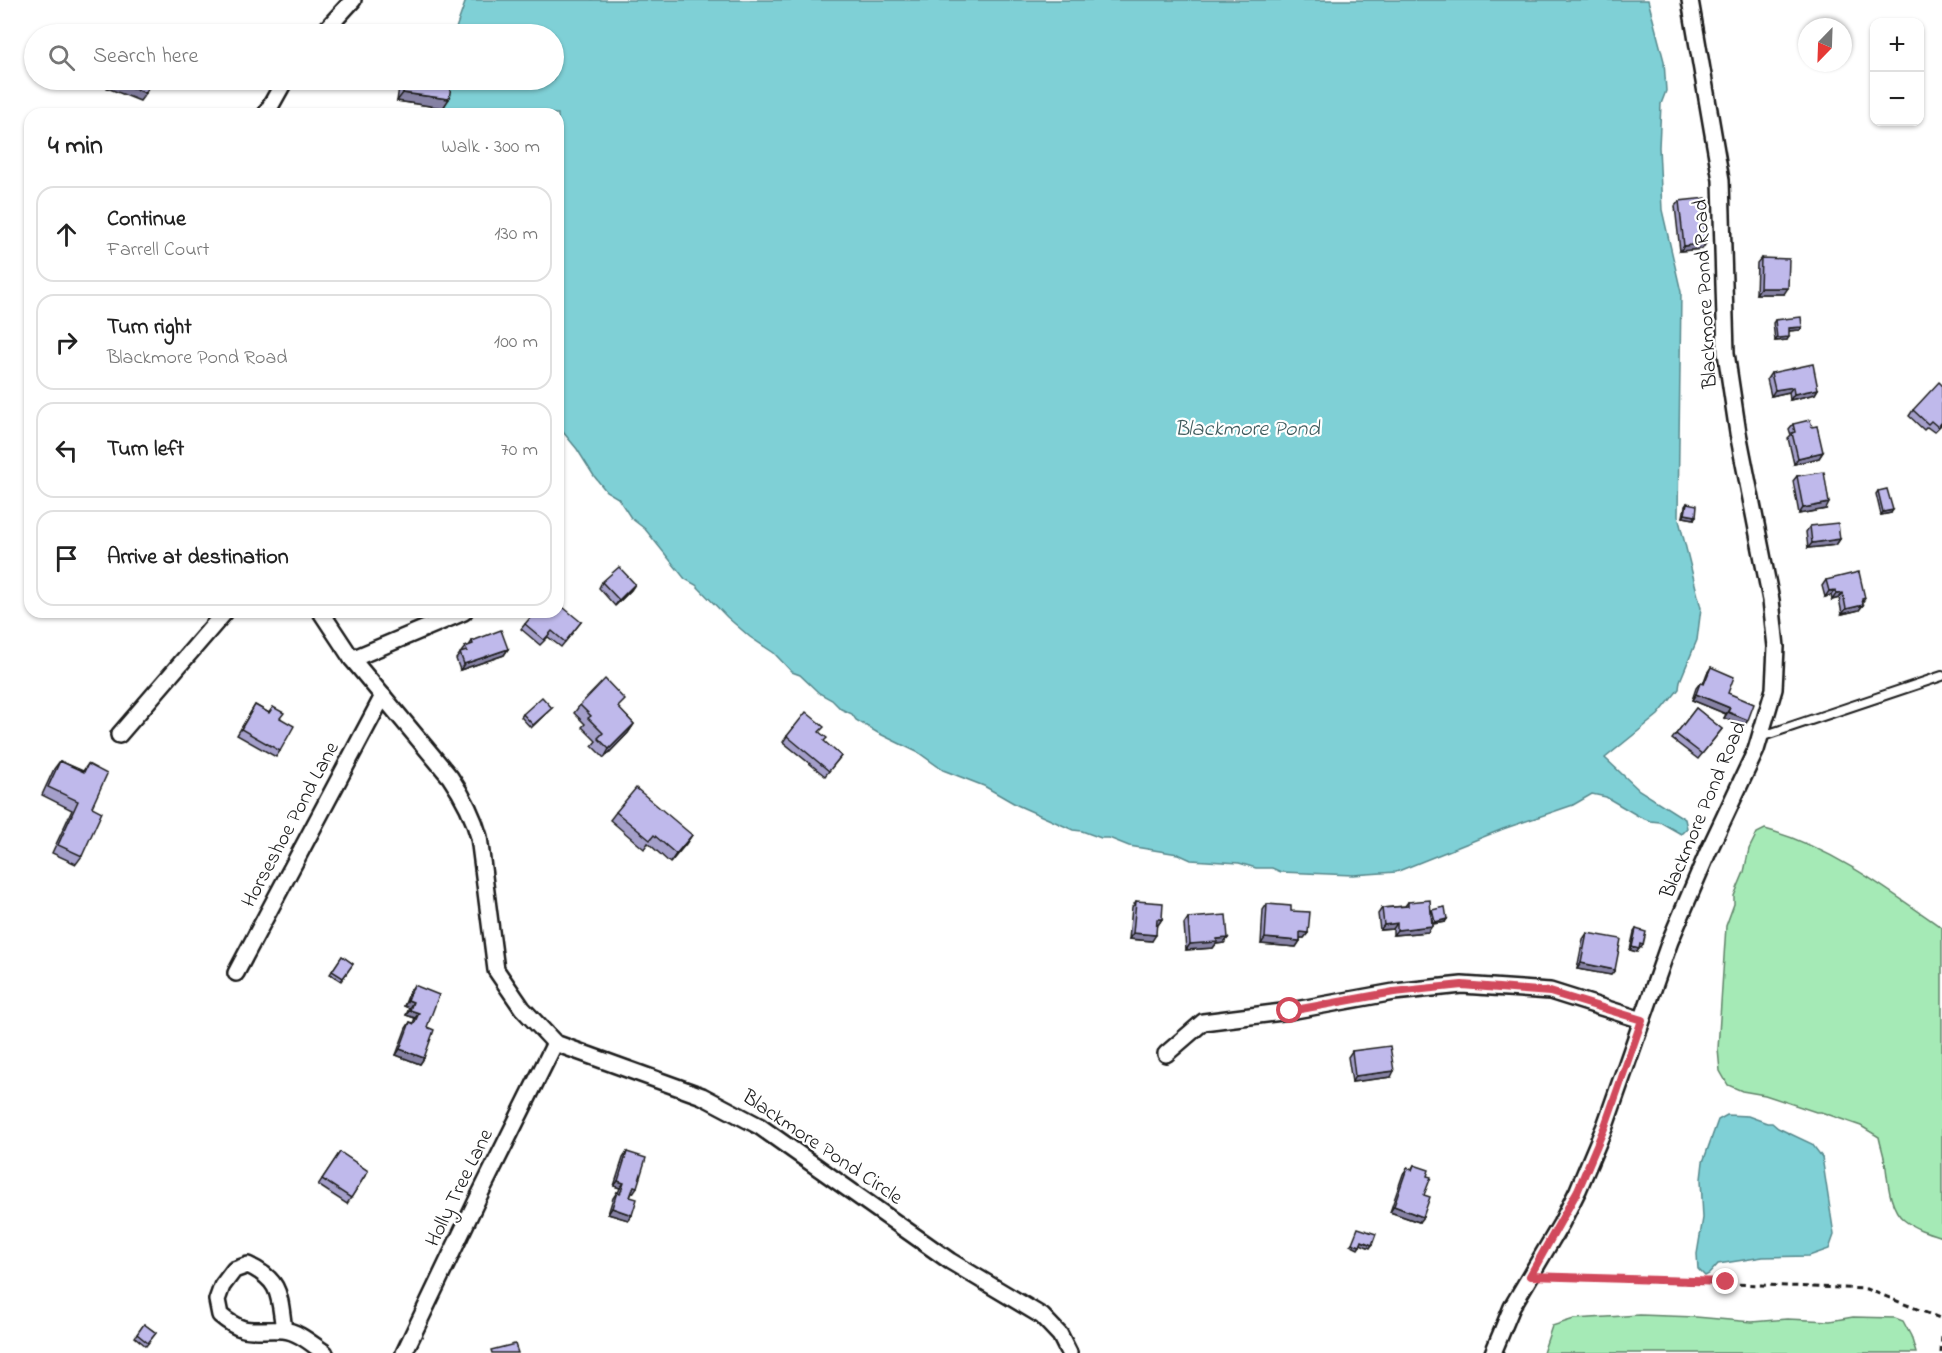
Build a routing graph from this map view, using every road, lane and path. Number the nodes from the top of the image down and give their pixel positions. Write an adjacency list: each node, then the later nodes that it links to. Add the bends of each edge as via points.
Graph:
1 (353, 0): 3 (street)
2 (1690, 0): 13 (street, Blackmore Pond Road, via 1721,180 1726,353 1776,647 1774,689)
3 (331, 24)
4 (279, 90): 5 (street)
5 (269, 108)
6 (220, 618): 12 (street)
7 (325, 618): 9 (street, Blackmore Pond Circle)
8 (450, 618): 9 (street)
9 (352, 659): 11 (street, Blackmore Pond Circle)
10 (1942, 676): 13 (lane)
11 (383, 696): 14 (street, Horseshoe Pond Lane); 16 (street, Blackmore Pond Circle, via 464,797 479,837 496,970 522,1008)
12 (119, 735)
13 (1760, 737): 15 (street, Blackmore Pond Road, via 1670,941)
14 (236, 973)
15 (1642, 1020): 17 (street, via 1550,992 1462,985 1203,1022); 18 (street, Blackmore Pond Road, via 1578,1190)
16 (555, 1043): 23 (street, Holly Tree Lane); 24 (street, Blackmore Pond Circle, via 702,1096 759,1126 950,1261 1042,1316 1060,1335)
17 (1166, 1054)
18 (1530, 1276): 19 (path, via 1867,1289); 25 (street, Blackmore Pond Road)
19 (1942, 1319)
20 (284, 1330): 20 (street, via 274,1282 248,1265 234,1270 217,1300 220,1315 232,1325 248,1330); 22 (street)
21 (1942, 1336): 26 (path)
22 (325, 1353)
23 (404, 1353)
24 (1069, 1353)
25 (1493, 1353)
26 (1941, 1353)

